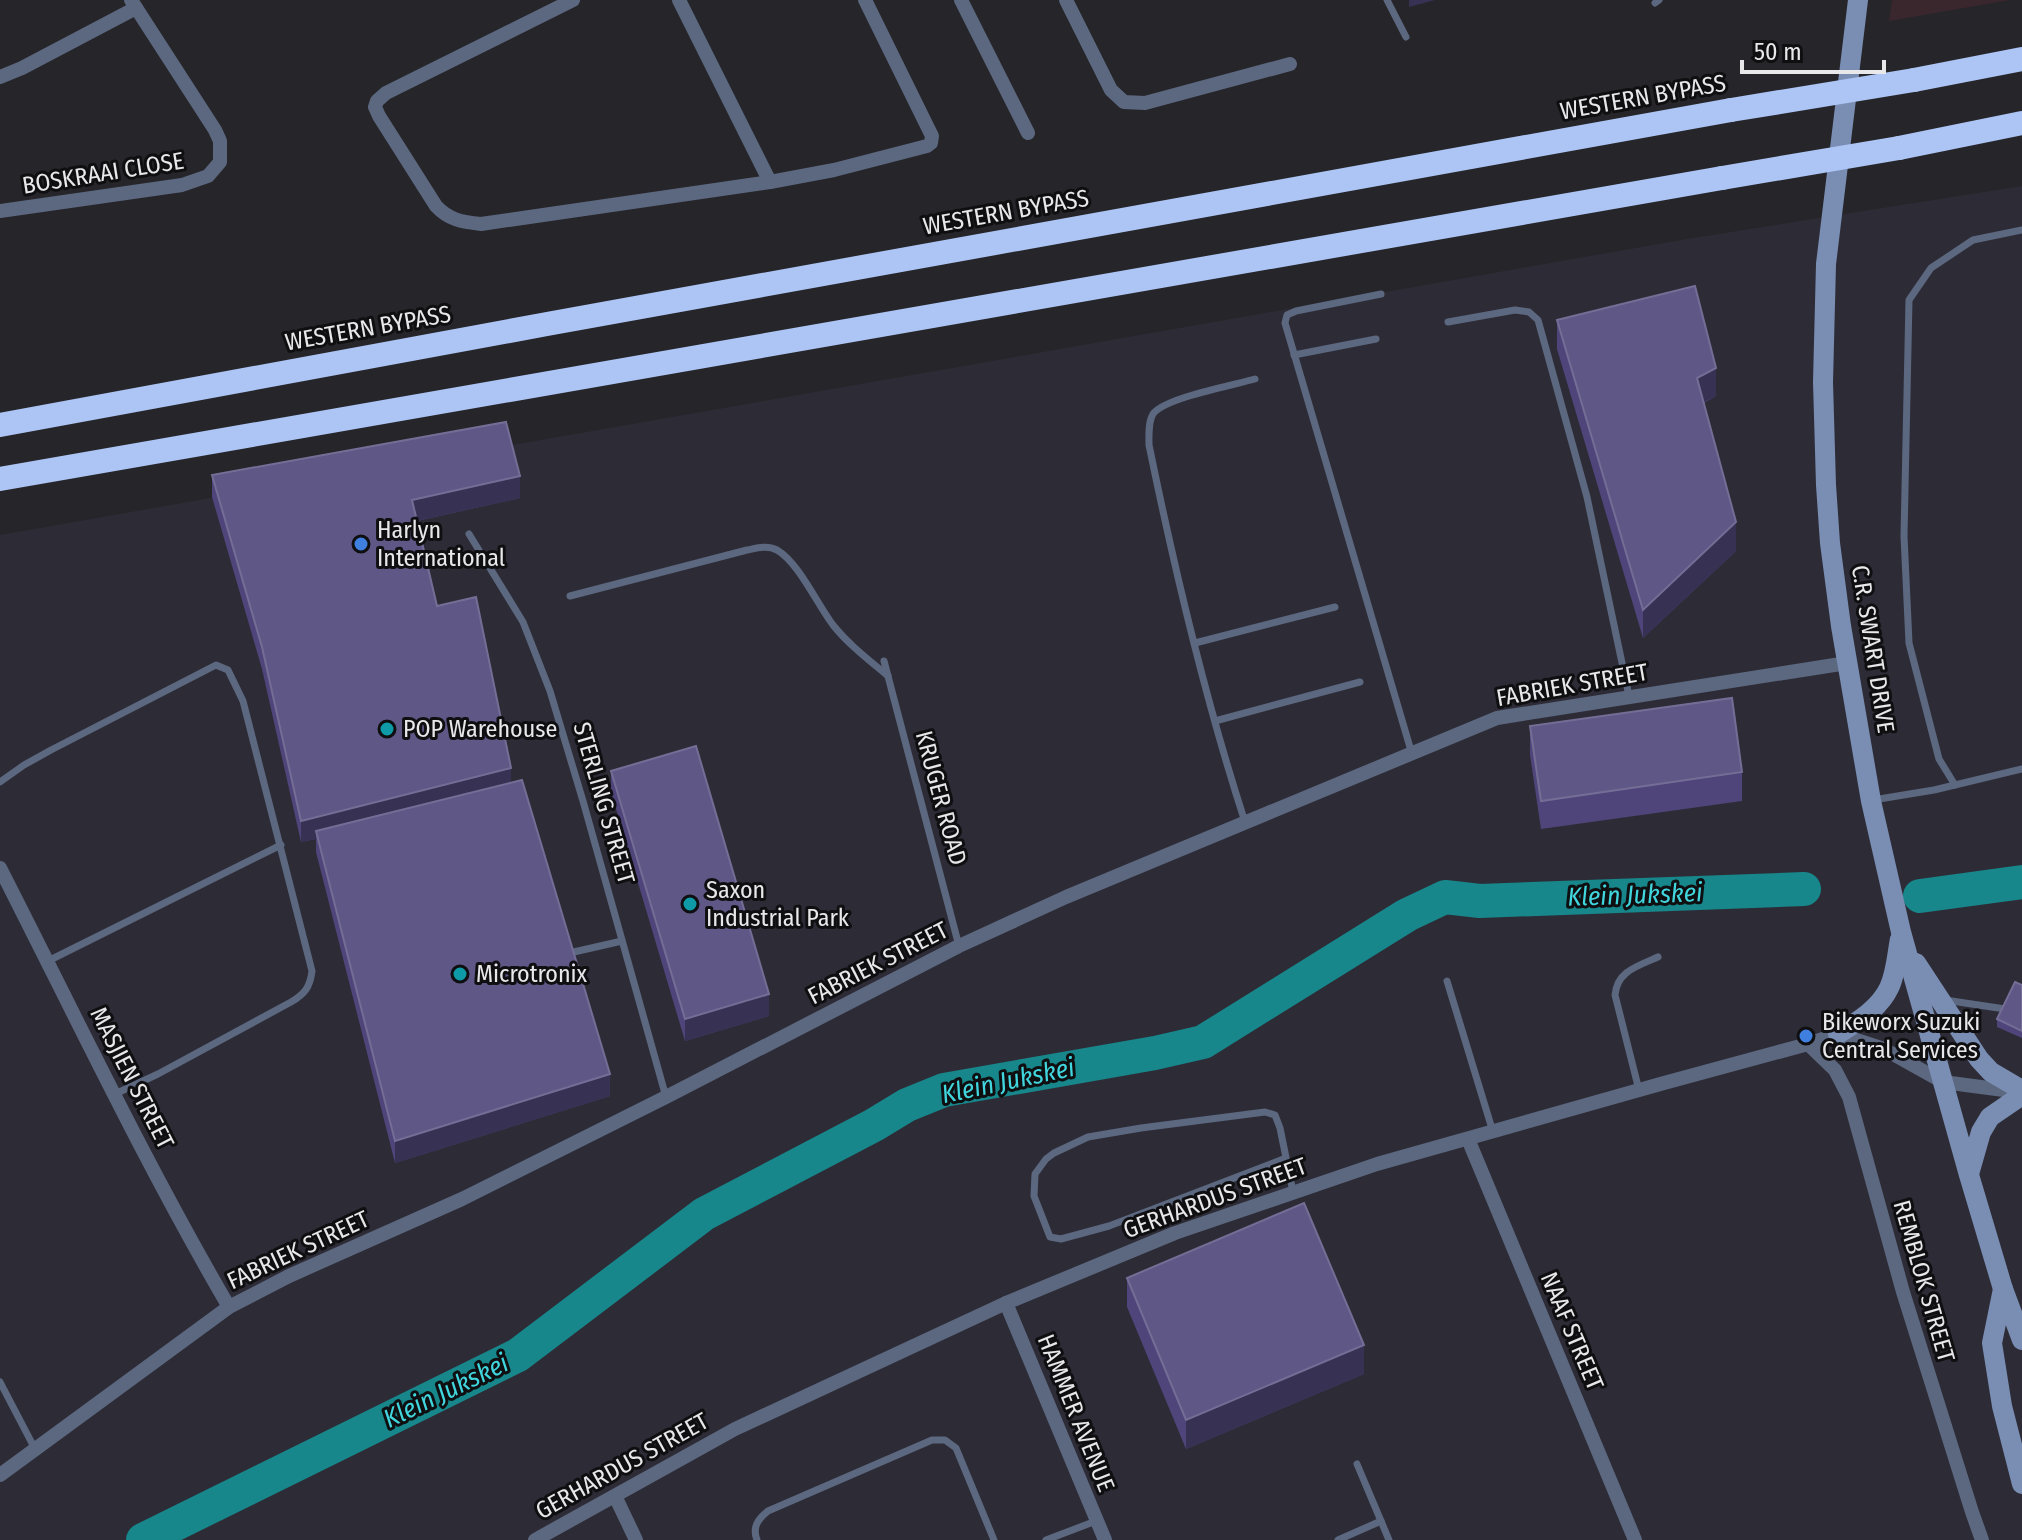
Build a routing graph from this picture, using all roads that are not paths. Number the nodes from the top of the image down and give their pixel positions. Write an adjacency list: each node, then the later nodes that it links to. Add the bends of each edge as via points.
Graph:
1 (573, 0): 15 (street, via 377,101 379,116 444,215 481,224)
2 (679, 0): 15 (street)
3 (865, 0): 15 (street, via 931,143)
4 (962, 0): 14 (street)
5 (1066, 0): 11 (street, via 1111,90 1124,102 1145,103)
6 (1387, 0): 9 (lane)
7 (1858, 0): 30 (street, C.R. SWART DRIVE, via 1826,264 1823,382 1830,543)
8 (133, 4): 12 (street); 16 (street, BOSKRAAI CLOSE, via 215,130 220,162 214,172 182,185)
9 (1406, 37)
10 (2022, 59): 23 (highway, WESTERN BYPASS, bridge)
11 (1290, 64)
12 (0, 77)
13 (2022, 123): 24 (highway, bridge)
14 (1028, 133)
15 (770, 182)
16 (0, 211)
17 (2022, 230): 38 (lane, via 1973,240 1931,268 1909,300 1904,536 1909,643 1939,759)
18 (1381, 294): 21 (lane, via 1287,315)
19 (1448, 322): 33 (lane, via 1515,310 1538,320 1587,497)
20 (1376, 339): 21 (lane)
21 (1294, 355): 35 (lane)
22 (1255, 379): 28 (lane, via 1173,402 1151,416 1149,445)
23 (0, 425)
24 (0, 479)
25 (469, 534): 44 (lane, STERLING STREET, via 523,622 545,676)
26 (570, 596): 31 (lane, via 770,547 790,561 836,629)
27 (1335, 607): 28 (lane)
28 (1195, 643): 34 (lane)
29 (884, 661): 31 (lane, KRUGER ROAD)
30 (1847, 663): 33 (street, FABRIEK STREET); 39 (street, C.R. SWART DRIVE)
31 (888, 676): 45 (lane, KRUGER ROAD)
32 (1360, 682): 34 (lane)
33 (1629, 696): 35 (street, FABRIEK STREET, via 1497,718)
34 (1215, 721): 40 (lane)
35 (1412, 754): 40 (street, FABRIEK STREET)
36 (2022, 769): 38 (lane)
37 (0, 782): 41 (lane, via 51,750 222,666 243,701)
38 (1955, 785): 39 (lane)
39 (1871, 801): 43 (street, C.R. SWART DRIVE)
40 (1245, 822): 45 (street, FABRIEK STREET)
41 (281, 845): 48 (lane); 57 (lane, via 312,971 303,995)
42 (0, 868): 48 (street, MASJIEN STREET)
43 (1903, 939): 50 (street); 52 (street, via 1890,987 1880,1002); 54 (street, C.R. SWART DRIVE)
44 (622, 941): 46 (lane); 58 (lane, STERLING STREET)
45 (959, 946): 58 (street, FABRIEK STREET)
46 (554, 957)
47 (1658, 957): 55 (lane, via 1625,972 1616,988)
48 (48, 961): 57 (street, MASJIEN STREET)
49 (1447, 981): 59 (lane)
50 (1939, 999): 51 (lane); 56 (street, via 1979,1059)
51 (2005, 1009)
52 (1838, 1034): 53 (street, GERHARDUS STREET); 54 (street, via 1884,1049)
53 (1808, 1044): 55 (street, GERHARDUS STREET); 85 (street, REMBLOK STREET, via 1835,1070 1849,1097 1903,1292)
54 (1943, 1082): 56 (street); 62 (street, C.R. SWART DRIVE)
55 (1639, 1090): 59 (street, GERHARDUS STREET)
56 (2022, 1092): 62 (street, via 1990,1117)
57 (115, 1094): 66 (street, MASJIEN STREET)
58 (666, 1097): 66 (street, FABRIEK STREET)
59 (1493, 1132): 60 (street, GERHARDUS STREET)
60 (1468, 1139): 63 (street, GERHARDUS STREET); 84 (street, NAAF STREET)
61 (1286, 1158): 61 (lane, via 1280,1128 1270,1112 1141,1128 1088,1137 1054,1153 1035,1174 1034,1196 1050,1237 1061,1239 1109,1226); 63 (lane)
62 (1969, 1175): 64 (street, C.R. SWART DRIVE)
63 (1293, 1192): 65 (street, GERHARDUS STREET, via 1175,1233)
64 (2003, 1289): 67 (street, C.R. SWART DRIVE); 72 (street, C.R. SWART DRIVE, via 1992,1343)
65 (1006, 1303): 73 (street, GERHARDUS STREET, via 735,1429); 74 (street, HAMMER AVENUE)
66 (229, 1307): 69 (street, FABRIEK STREET)
67 (2022, 1340)
68 (0, 1382): 69 (lane)
69 (35, 1449): 71 (street, FABRIEK STREET)
70 (1357, 1464): 75 (lane)
71 (0, 1475)
72 (2022, 1484)
73 (615, 1496): 76 (street, GERHARDUS STREET); 77 (street)
74 (1096, 1521): 80 (lane); 81 (street, HAMMER AVENUE)
75 (1381, 1521): 82 (lane); 83 (lane)
76 (535, 1540)
77 (636, 1540)
78 (757, 1540): 79 (lane, via 758,1519 768,1511 932,1440 945,1440 956,1448)
79 (994, 1540)
80 (1046, 1540)
81 (1105, 1540)
82 (1338, 1540)
83 (1389, 1540)
84 (1635, 1540)
85 (1982, 1540)

